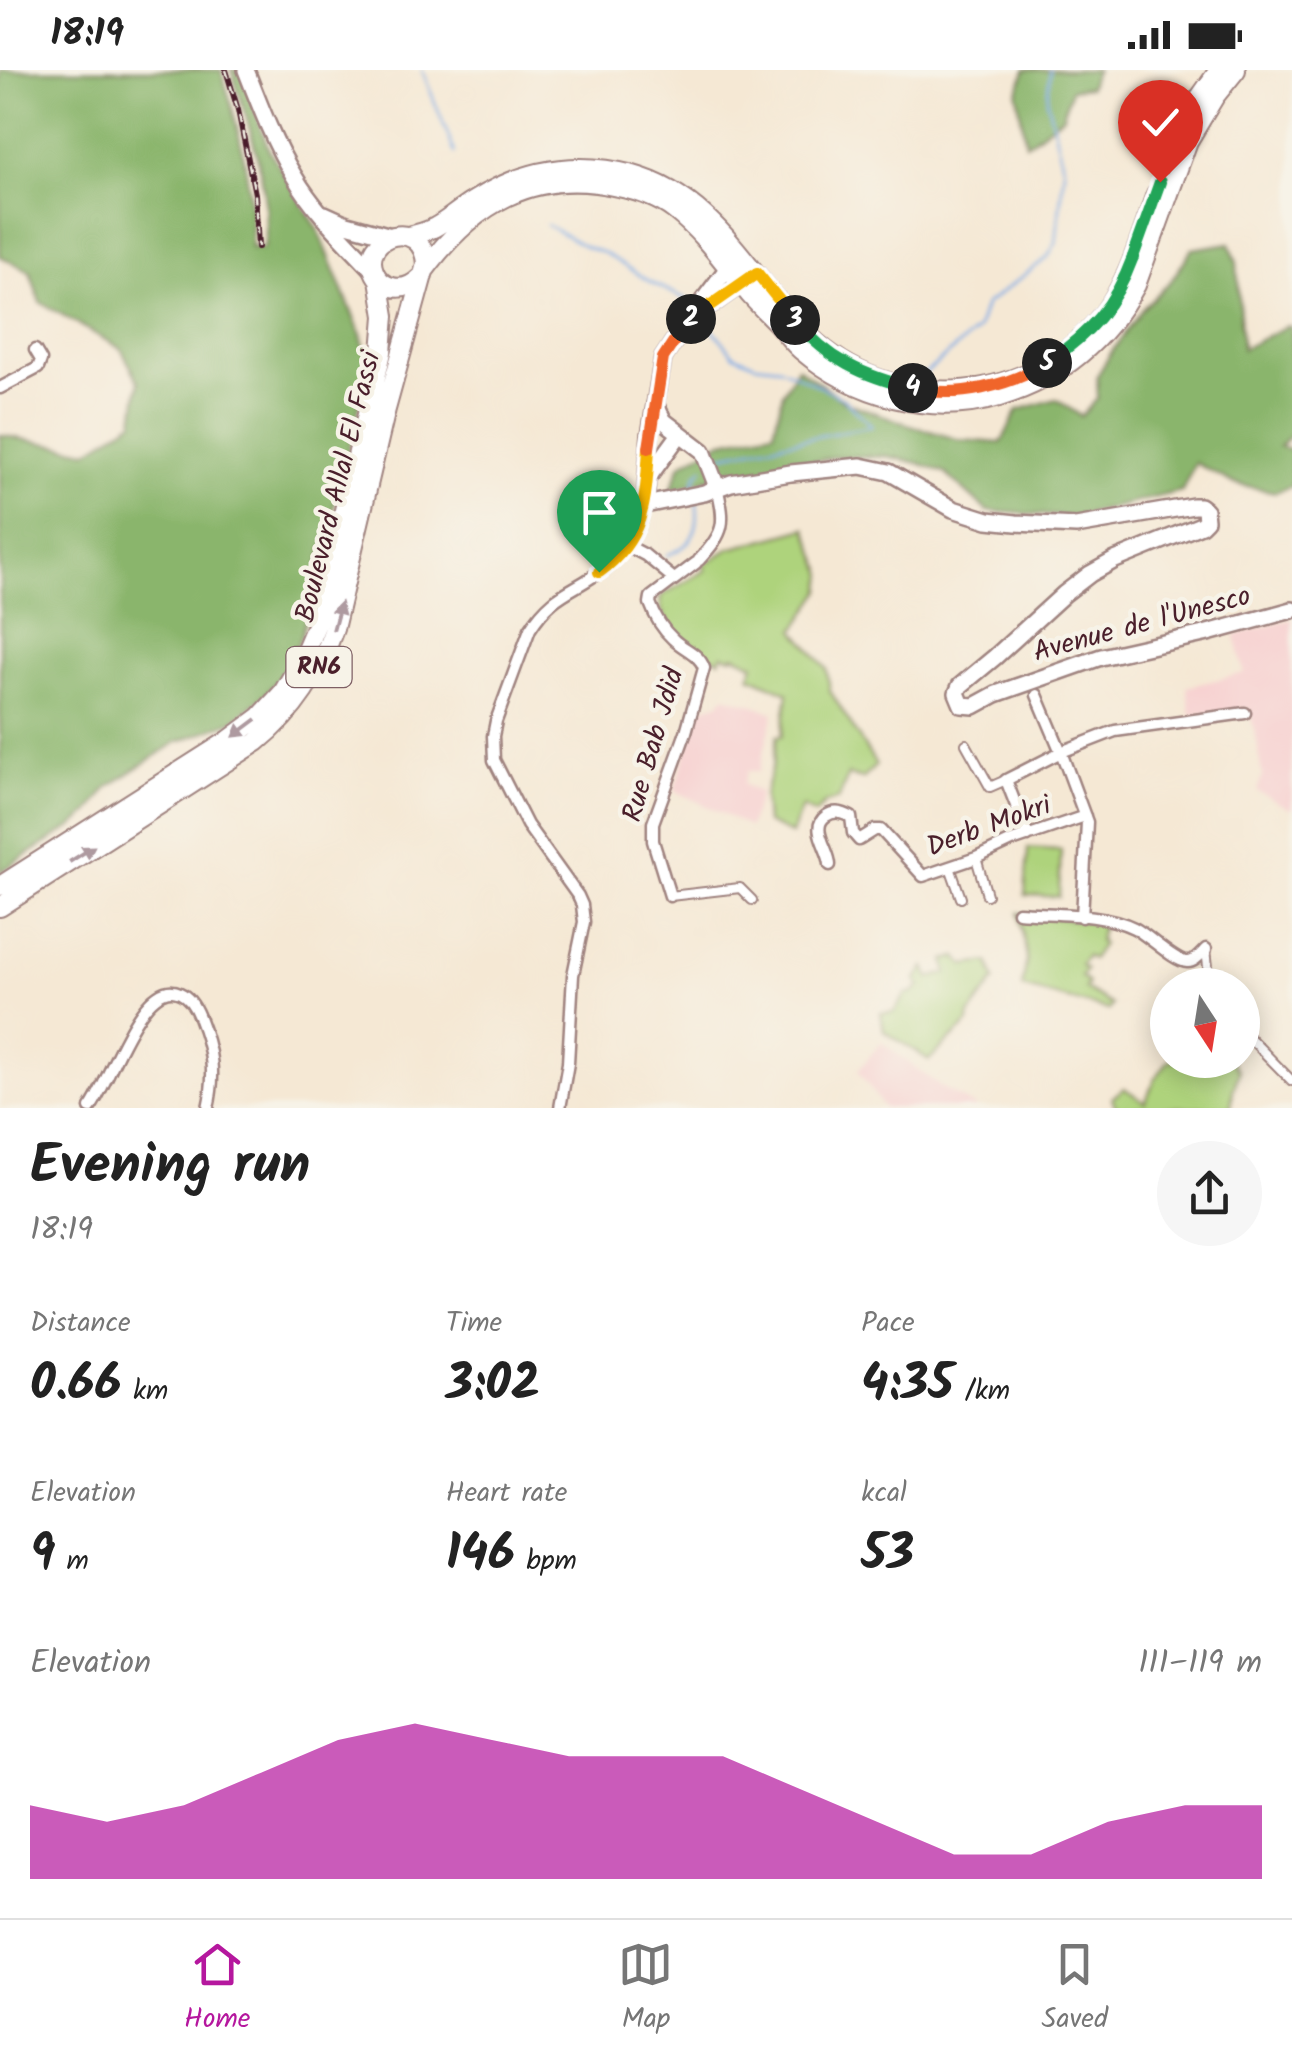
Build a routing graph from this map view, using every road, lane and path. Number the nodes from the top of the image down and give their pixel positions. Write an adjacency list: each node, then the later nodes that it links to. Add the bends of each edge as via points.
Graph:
1 (246, 70): 5 (main road, via 295,179)
2 (1220, 70): 4 (main road, Boulevard Allal El Fassi / RN6, via 1188,114)
3 (1236, 70): 4 (main road, Boulevard Allal El Fassi / RN6)
4 (1166, 184): 10 (main road, Boulevard Allal El Fassi / RN6, via 1125,305 1069,363 1018,391 965,404 910,402 841,378 800,350)
5 (321, 212): 6 (main road); 9 (main road)
6 (399, 236): 7 (main road, Boulevard Allal El Fassi / RN6, via 434,230 510,181 586,167 633,175 686,199); 8 (main road, via 424,250); 9 (main road, via 375,250)
7 (734, 260): 8 (main road, Boulevard Allal El Fassi / RN6, via 660,201 576,181 514,193 476,215); 10 (main road, Boulevard Allal El Fassi / RN6); 11 (main road)
8 (422, 274): 9 (main road, via 400,288); 37 (main road, Boulevard Allal El Fassi / RN6, one-way to 8, via 258,742 308,687 334,629)
9 (377, 275): 32 (main road, Boulevard Allal El Fassi / RN6, one-way to 32, via 385,316 382,352 317,623 291,679 273,704 229,740)
10 (749, 278): 11 (main road)
11 (686, 323): 14 (main road, via 663,358)
12 (35, 350): 13 (street, via 38,368)
13 (0, 388)
14 (654, 404): 15 (main road, Rue Bab Jdid); 16 (main road)
15 (680, 434): 16 (main road); 17 (main road, Rue Bab Jdid, via 703,451)
16 (647, 479): 18 (main road)
17 (711, 485): 18 (main road, Avenue de l'Unesco); 20 (street, Rue Bab Jdid, via 723,512 715,542); 22 (main road, Avenue de l'Unesco, via 861,466 890,472 952,509 988,520 1076,526 1203,508 1201,525 1078,582 960,686 958,698 974,706 996,694)
18 (645, 505): 19 (street)
19 (626, 545): 20 (street); 46 (street, via 538,616 493,736 494,760 527,825 582,905)
20 (674, 579): 34 (street, Rue Bab Jdid, via 652,597 651,608 704,668 654,823)
21 (1292, 610): 22 (main road, Avenue de l'Unesco, via 1101,657)
22 (1035, 689): 25 (street)
23 (1246, 713): 25 (street, via 1116,731)
24 (966, 744): 26 (street, via 990,787)
25 (1062, 752): 26 (street); 27 (street)
26 (1006, 780): 28 (street)
27 (1085, 816): 28 (street, Derb Mokri); 39 (street)
28 (1028, 836): 29 (street, Derb Mokri)
29 (976, 858): 31 (street, Derb Mokri); 33 (street)
30 (830, 866): 31 (street, Derb Mokri, via 820,824 839,812 851,818 856,838 880,830 923,876)
31 (950, 867): 35 (street)
32 (0, 886)
33 (987, 895)
34 (670, 896): 36 (street, Rue Bab Jdid, via 740,888)
35 (962, 898)
36 (752, 900)
37 (0, 907)
38 (1018, 912): 39 (street)
39 (1082, 917): 40 (street, via 1135,928 1188,962)
40 (1206, 949): 41 (street)
41 (1208, 968)
42 (1260, 1048): 43 (street)
43 (1292, 1081)
44 (90, 1108): 45 (street, via 147,1003 170,990 188,998 207,1039 214,1082)
45 (208, 1108)
46 (560, 1108)

